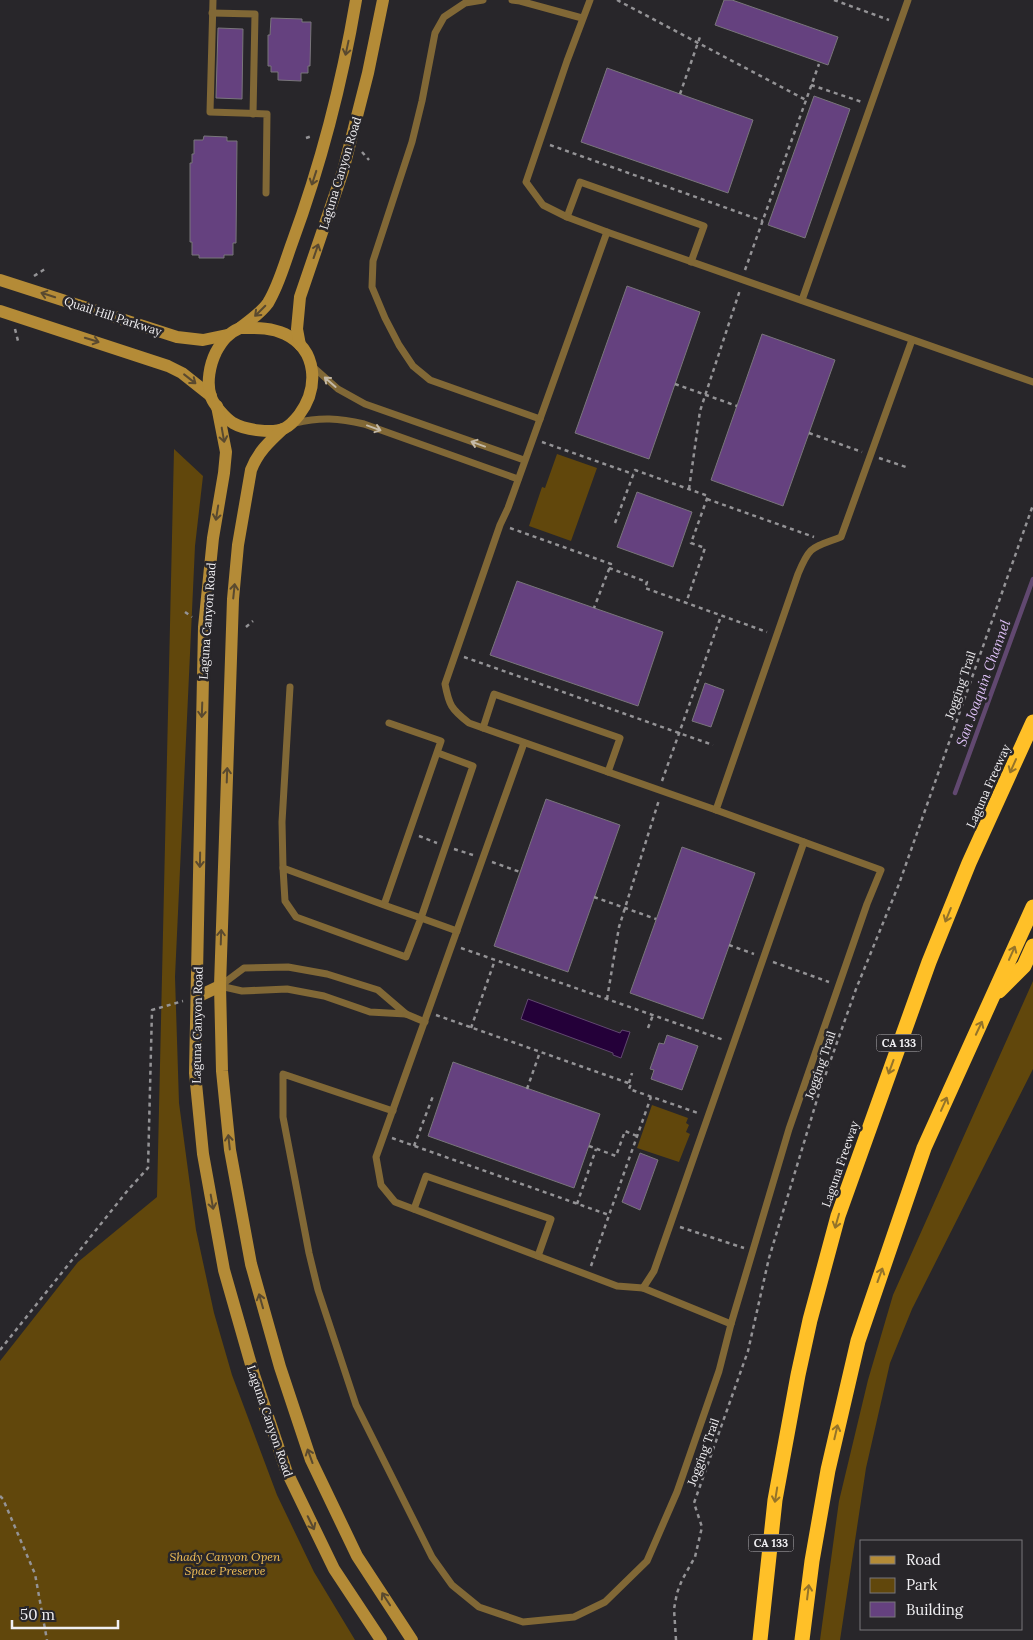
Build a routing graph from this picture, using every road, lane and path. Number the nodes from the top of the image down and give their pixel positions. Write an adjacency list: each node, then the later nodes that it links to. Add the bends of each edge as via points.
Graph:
1 (213, 0): 10 (lane)
2 (356, 0): 31 (main road, Laguna Canyon Road, one-way to 31, via 328,132 297,230 267,304)
3 (383, 0): 34 (main road, Laguna Canyon Road, one-way to 3, via 297,329 300,297 343,172)
4 (483, 0): 41 (lane, via 465,3 444,17 436,33 412,142 373,261 372,287 399,346 413,366 430,380)
5 (512, 0): 11 (lane)
6 (590, 0): 11 (lane)
7 (616, 0): 14 (path)
8 (834, 0): 12 (path)
9 (908, 0): 12 (lane)
10 (212, 13): 20 (lane, via 210,112); 20 (lane, via 255,14)
11 (582, 18): 21 (lane)
12 (900, 24): 19 (lane)
13 (701, 34): 14 (path)
14 (698, 43): 17 (path); 18 (path)
15 (819, 64): 16 (path)
16 (811, 85): 18 (path); 19 (path)
17 (680, 94)
18 (806, 100): 24 (path)
19 (871, 106): 29 (lane)
20 (253, 114): 22 (lane, via 267,114)
21 (540, 142): 23 (lane, via 526,182 542,204); 24 (path)
22 (266, 193)
23 (567, 217): 25 (lane); 26 (lane, via 580,182 704,226)
24 (763, 221): 27 (path)
25 (606, 232): 26 (lane); 41 (lane)
26 (691, 262): 27 (lane)
27 (743, 279): 29 (lane); 38 (path)
28 (0, 280): 32 (main road, Quail Hill Parkway, one-way to 28, via 203,340 177,337)
29 (802, 300): 33 (lane)
30 (0, 311): 39 (main road, one-way to 39, via 168,366 182,373)
31 (240, 328): 32 (main road); 34 (main road, via 265,328 285,334)
32 (227, 335): 39 (main road, via 217,350 209,375)
33 (912, 340): 36 (lane); 45 (lane)
34 (300, 345): 35 (main road)
35 (312, 366): 42 (main road, via 313,386 306,405); 46 (lane, one-way to 35, via 366,404 338,389)
36 (1033, 382)
37 (675, 384): 38 (path)
38 (706, 395): 40 (path); 50 (path, via 700,411)
39 (214, 401): 42 (main road, via 232,423 264,431); 93 (main road, Laguna Canyon Road, one-way to 93, via 226,452 204,626)
40 (737, 406)
41 (540, 420): 44 (lane)
42 (288, 426): 49 (lane, one-way to 49, via 330,418 364,424); 91 (main road, Laguna Canyon Road, one-way to 42, via 231,639 238,546 253,464 265,445)
43 (809, 433): 45 (path)
44 (532, 439): 46 (lane); 48 (path)
45 (870, 454): 47 (path); 55 (lane, via 841,537)
46 (524, 460): 49 (lane)
47 (906, 467)
48 (633, 474): 50 (path, via 634,470); 53 (path)
49 (518, 480): 54 (lane)
50 (689, 488): 51 (path, via 708,496)
51 (707, 499): 55 (path); 57 (path, via 691,543 705,548)
52 (1033, 505): 130 (path, Jogging Trail, via 900,884 856,989 819,1093 769,1258 748,1351 694,1503 702,1527 695,1557 677,1592 674,1609)
53 (615, 523)
54 (500, 524): 56 (path, via 611,564); 61 (lane)
55 (827, 542): 60 (lane, via 806,554)
56 (609, 568): 57 (path, via 647,582 645,588); 58 (path)
57 (686, 603): 59 (path)
58 (594, 608)
59 (721, 616): 60 (path); 66 (path)
60 (776, 636): 72 (lane)
61 (455, 654): 65 (lane, via 445,684 447,697 453,711); 66 (path)
62 (290, 687): 77 (lane)
63 (1033, 722): 131 (highway, Laguna Freeway / CA 133, one-way to 131, via 929,962 838,1216 810,1320 775,1500)
64 (389, 723): 69 (lane, via 441,741)
65 (483, 728): 67 (lane); 70 (lane, via 494,694 620,738)
66 (679, 733): 68 (path); 71 (path)
67 (524, 743): 70 (lane); 76 (lane)
68 (713, 745)
69 (438, 753): 73 (lane); 75 (lane, via 473,766)
70 (608, 772): 71 (lane)
71 (660, 790): 72 (lane); 82 (path)
72 (716, 810): 74 (lane)
73 (410, 833): 75 (path); 80 (lane)
74 (804, 842): 89 (lane); 92 (lane, via 881,870)
75 (446, 846): 76 (path); 83 (lane)
76 (483, 859): 78 (path); 85 (lane)
77 (283, 868): 80 (lane); 83 (lane, via 285,901 296,917 406,957)
78 (520, 872)
79 (594, 897): 82 (path)
80 (384, 905): 83 (lane)
81 (1033, 907): 94 (highway, one-way to 81)
82 (625, 908): 84 (path); 95 (path)
83 (421, 918): 85 (lane)
84 (656, 919)
85 (457, 931): 86 (lane)
86 (452, 944): 90 (path); 96 (lane)
87 (729, 945): 89 (path)
88 (1033, 946): 94 (highway, via 1024,966)
89 (763, 958): 92 (path); 102 (lane)
90 (495, 960): 95 (path); 100 (path)
91 (220, 986): 93 (main road); 97 (lane, via 242,991 287,989 324,996 370,1012); 97 (lane, via 244,968 288,967 327,974 378,990); 129 (main road, Laguna Canyon Road, one-way to 91, via 358,1556 311,1460 280,1367 250,1264 230,1150 222,1071)
92 (839, 986): 120 (lane, via 789,1129)
93 (197, 997): 125 (path, via 152,1010 148,1168); 128 (main road, Laguna Canyon Road, one-way to 128, via 195,1073 203,1154 224,1270 286,1470 334,1568)
94 (992, 998): 132 (highway, one-way to 94, via 828,1470 858,1341 924,1148)
95 (607, 999): 98 (path)
96 (428, 1012): 99 (lane); 100 (path)
97 (406, 1014): 99 (lane)
98 (653, 1015): 101 (path); 102 (path)
99 (425, 1022): 109 (lane)
100 (472, 1028): 103 (path)
101 (648, 1028)
102 (733, 1044): 110 (lane)
103 (540, 1052): 105 (path); 106 (path)
104 (632, 1073): 105 (path)
105 (628, 1083): 108 (path, via 631,1084 629,1089)
106 (527, 1088)
107 (433, 1096): 113 (path)
108 (651, 1097): 110 (path); 112 (path)
109 (392, 1111): 111 (lane); 124 (lane, via 283,1074 283,1117 309,1253 356,1405 432,1557 452,1585 479,1607 523,1622 574,1617 605,1602 647,1561 677,1492 719,1370)
110 (708, 1116): 119 (lane)
111 (384, 1135): 113 (path); 117 (lane, via 376,1157 381,1185 395,1202)
112 (637, 1136): 115 (path, via 624,1131 616,1156); 118 (path)
113 (414, 1146): 116 (path)
114 (589, 1146): 115 (path)
115 (596, 1149): 116 (path)
116 (577, 1204): 118 (path)
117 (414, 1210): 121 (lane); 121 (lane, via 426,1176 551,1219)
118 (609, 1215): 122 (path)
119 (670, 1226): 120 (path); 123 (lane, via 654,1271)
120 (753, 1252): 124 (lane)
121 (538, 1256): 122 (lane)
122 (588, 1274): 123 (lane, via 617,1286)
123 (643, 1288): 124 (lane)
124 (731, 1324)
125 (0, 1350)
126 (0, 1496): 127 (path, via 35,1574)
127 (48, 1640)
128 (380, 1640)
129 (412, 1640)
130 (676, 1640)
131 (760, 1640)
132 (802, 1640)

